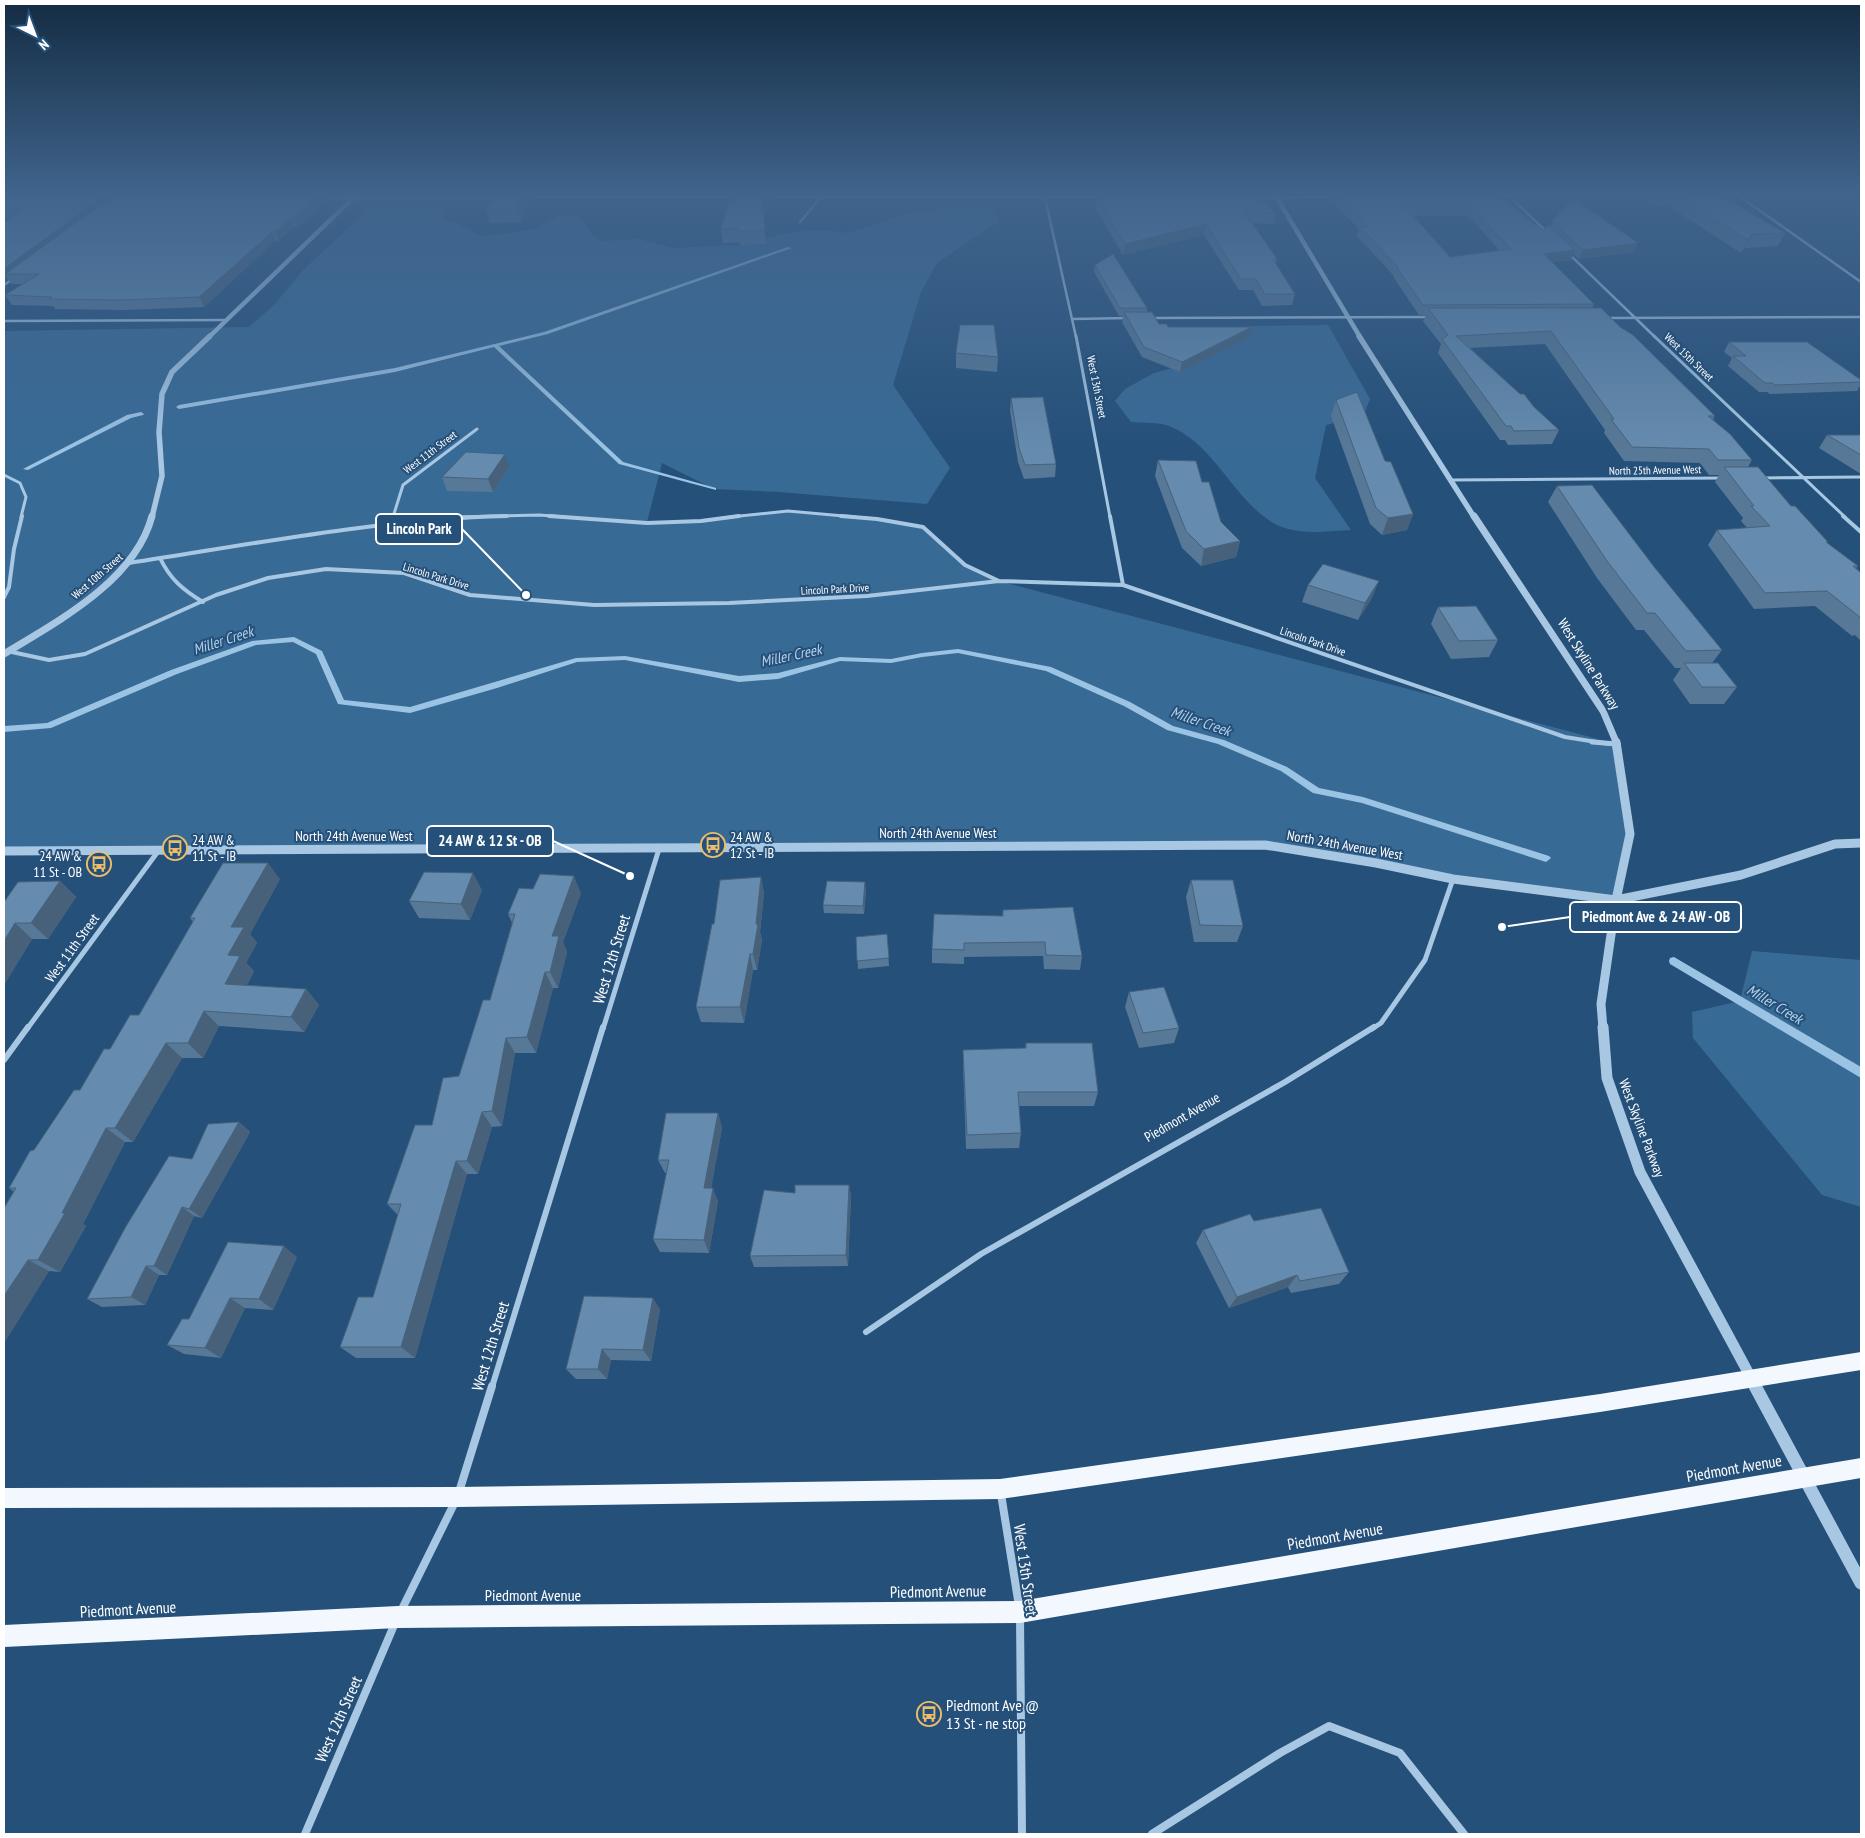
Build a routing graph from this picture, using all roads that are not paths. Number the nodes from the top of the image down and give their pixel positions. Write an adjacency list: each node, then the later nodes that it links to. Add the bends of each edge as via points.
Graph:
1 (269, 279): 13 (street, West 10th Street)
2 (1064, 279): 12 (street, West 13th Street)
3 (1325, 279): 5 (street, West Skyline Parkway)
4 (1596, 279): 10 (street, West 15th Street)
5 (1347, 317): 6 (street); 8 (street); 21 (street, West Skyline Parkway)
6 (1431, 317)
7 (1131, 318): 12 (street)
8 (1141, 318)
9 (1596, 318): 10 (street)
10 (1636, 318): 11 (street); 17 (street, West 15th Street)
11 (1861, 318)
12 (1073, 319): 27 (street, West 13th Street)
13 (226, 320): 14 (street); 25 (street, West 10th Street, via 172,372 162,394 158,432 162,476 148,526)
14 (4, 321)
15 (477, 430): 22 (street, West 11th Street, via 403,485)
16 (4, 475): 28 (street, via 20,483 26,497 9,587)
17 (1801, 477): 18 (street); 20 (street); 23 (street, West 15th Street)
18 (1861, 477)
19 (1724, 478): 21 (street, North 25th Avenue West)
20 (1753, 478)
21 (1450, 480): 31 (street, West Skyline Parkway, via 1603,711)
22 (391, 523): 24 (street, Lincoln Park Drive); 26 (street, Lincoln Park Drive, via 452,517 539,515 656,522 701,521 788,511 877,519 923,527 965,565)
23 (1861, 532)
24 (160, 558): 25 (street, Lincoln Park Drive); 29 (street, via 165,572 176,586)
25 (129, 563): 30 (street, West 10th Street, via 61,619)
26 (999, 582): 27 (street, Lincoln Park Drive); 29 (street, Lincoln Park Drive, via 867,596 594,605 470,595 404,573 326,569 268,578)
27 (1122, 585): 31 (street, Lincoln Park Drive, via 1565,736)
28 (4, 597)
29 (203, 602): 30 (street, Lincoln Park Drive, via 86,654 49,660)
30 (4, 652)
31 (1617, 744): 37 (street, West Skyline Parkway, via 1630,834)
32 (1861, 843): 37 (street, North 24th Avenue West, via 1834,844 1741,875)
33 (659, 849): 34 (street, North 24th Avenue West); 36 (street, North 24th Avenue West, via 1265,845); 43 (street, West 12th Street)
34 (159, 850): 35 (street, North 24th Avenue West); 38 (street, West 11th Street)
35 (4, 851)
36 (1453, 879): 37 (street, North 24th Avenue West); 39 (street, Piedmont Avenue, via 1426,960 1381,1023 1285,1082 981,1254)
37 (1616, 900): 45 (street, West Skyline Parkway, via 1601,1004 1607,1078 1640,1172)
38 (4, 1060)
39 (866, 1332)
40 (1861, 1361): 42 (highway, via 1590,1404)
41 (1861, 1468): 46 (highway, Piedmont Avenue)
42 (1000, 1489): 43 (highway); 46 (street, West 13th Street)
43 (457, 1497): 44 (highway); 47 (street, West 12th Street)
44 (4, 1498)
45 (1861, 1583)
46 (1020, 1612): 47 (highway, Piedmont Avenue); 50 (street, West 13th Street)
47 (398, 1617): 48 (highway, Piedmont Avenue); 49 (street, West 12th Street)
48 (4, 1636)
49 (305, 1834)
50 (1022, 1834)
51 (1152, 1834): 52 (street, via 1329,1726 1400,1753)
52 (1464, 1834)

